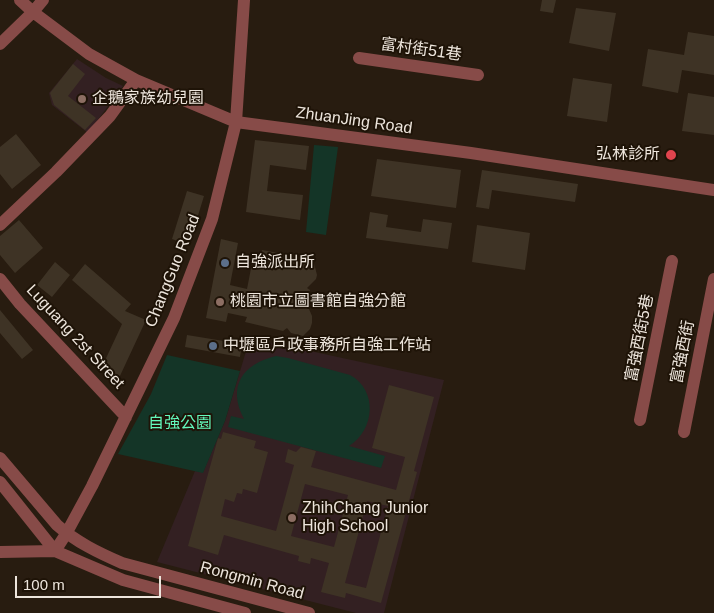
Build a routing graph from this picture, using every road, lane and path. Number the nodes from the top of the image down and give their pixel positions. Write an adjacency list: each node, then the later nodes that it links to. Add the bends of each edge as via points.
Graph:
1 (20, 0): 4 (street, ZhuanJing Road)
2 (43, 0): 4 (street)
3 (244, 0): 9 (street, ChangGuo Road)
4 (33, 12): 5 (street); 8 (street, ZhuanJing Road, via 89,54)
5 (0, 44)
6 (359, 58): 7 (street, 富村街51巷)
7 (478, 75)
8 (136, 80): 9 (street, ZhuanJing Road); 11 (street, via 110,116)
9 (236, 122): 10 (street, ZhuanJing Road); 15 (street, ChangGuo Road, via 212,219 174,318)
10 (714, 190)
11 (0, 224)
12 (672, 261): 16 (street, 富強西街5巷)
13 (0, 279): 15 (street, Luguang 2st Street)
14 (714, 279): 17 (street, 富強西街)
15 (126, 417): 20 (street, ChangGuo Road)
16 (640, 420)
17 (684, 432)
18 (0, 458): 20 (street, Rongmin Road)
19 (0, 482): 21 (street)
20 (66, 534): 21 (street); 24 (street, Rongmin Road, via 122,563)
21 (55, 551): 22 (street, Rongmin Road); 23 (street, Rongmin Road, via 123,580)
22 (0, 552)
23 (245, 613)
24 (309, 613)

